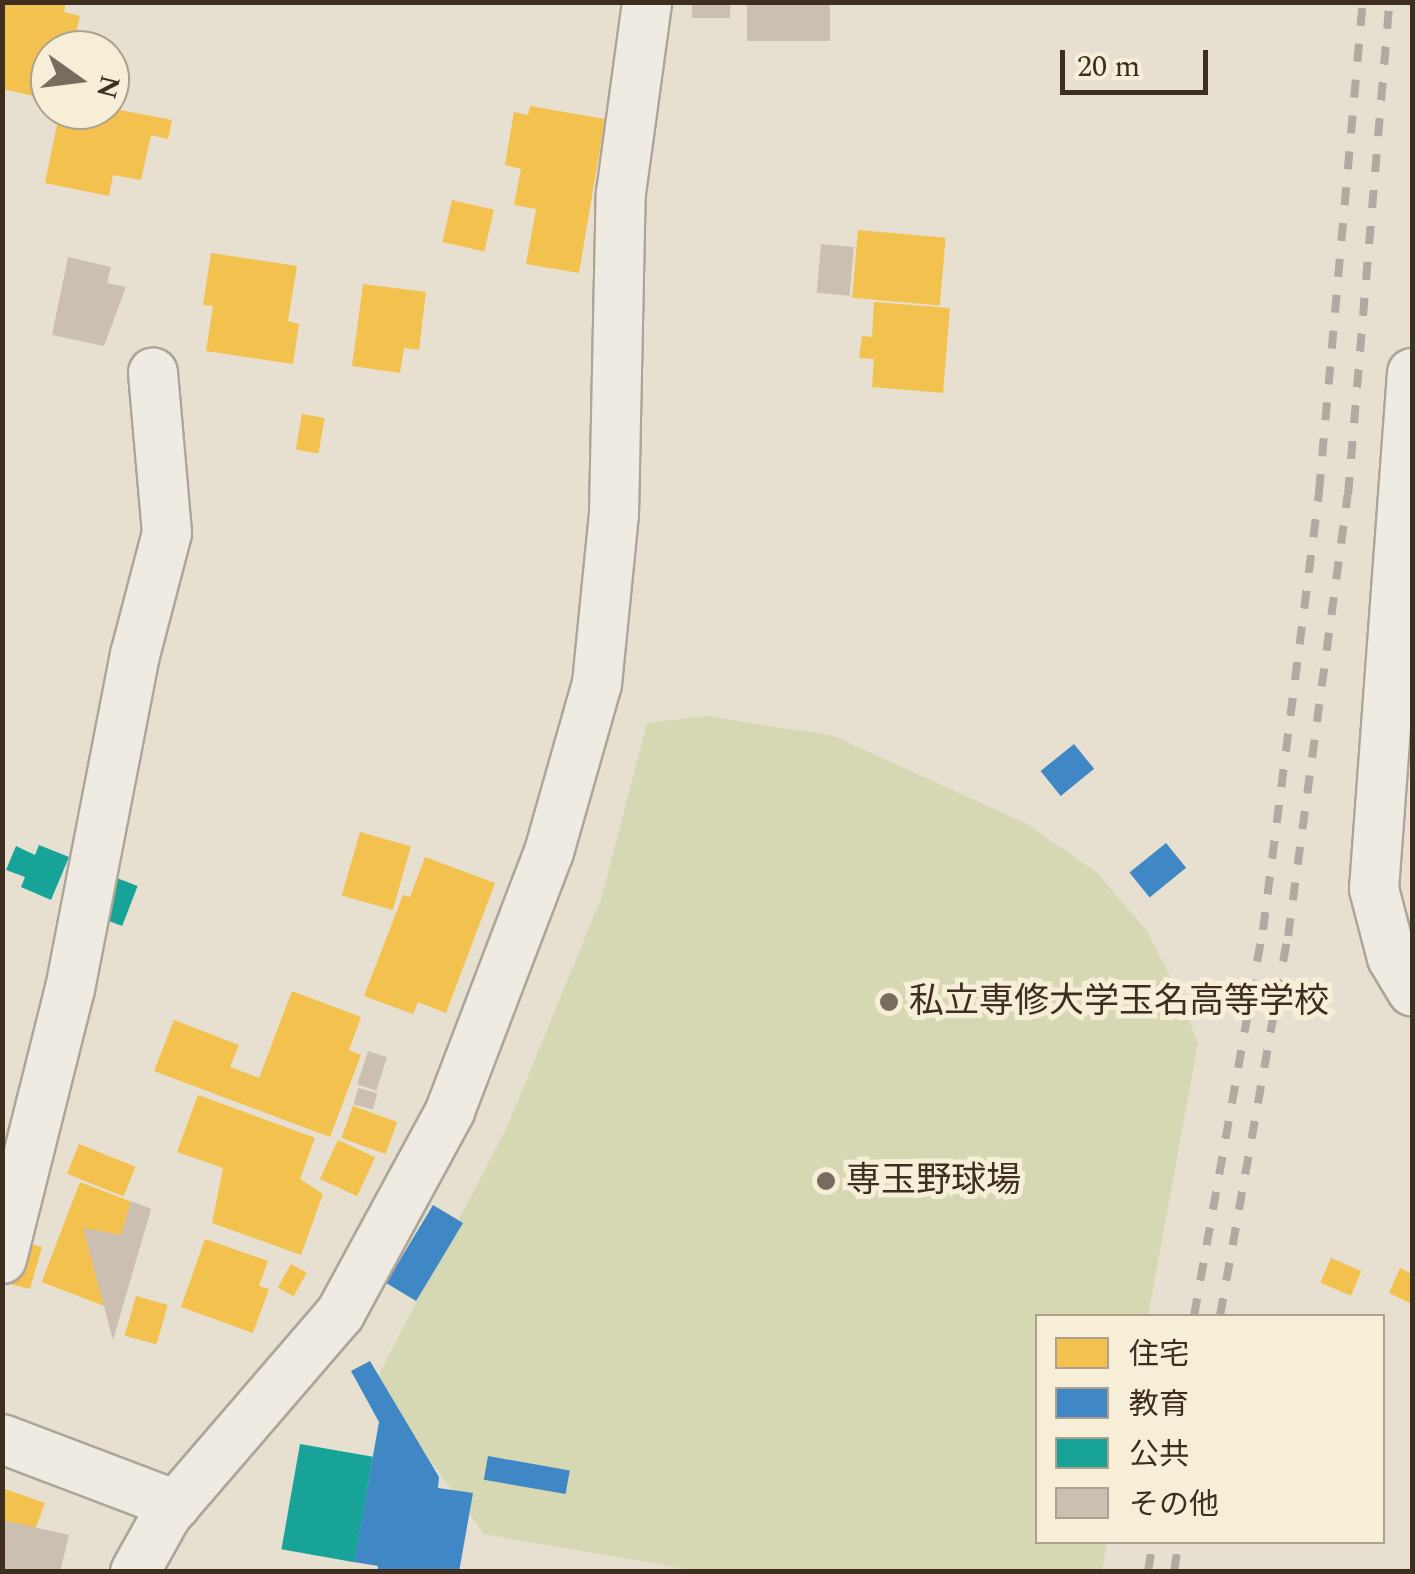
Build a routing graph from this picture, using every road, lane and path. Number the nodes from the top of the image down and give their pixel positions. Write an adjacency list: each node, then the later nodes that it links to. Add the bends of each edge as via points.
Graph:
1 (647, 2): 7 (street, via 621,193 614,514 597,684 549,852 450,1111 340,1314)
2 (153, 373): 5 (street, via 167,533 134,655 70,989)
3 (1412, 373): 4 (street, via 1374,889 1392,958)
4 (1412, 991)
5 (2, 1260)
6 (2, 1438): 7 (street)
7 (176, 1505): 8 (street)
8 (135, 1572)

